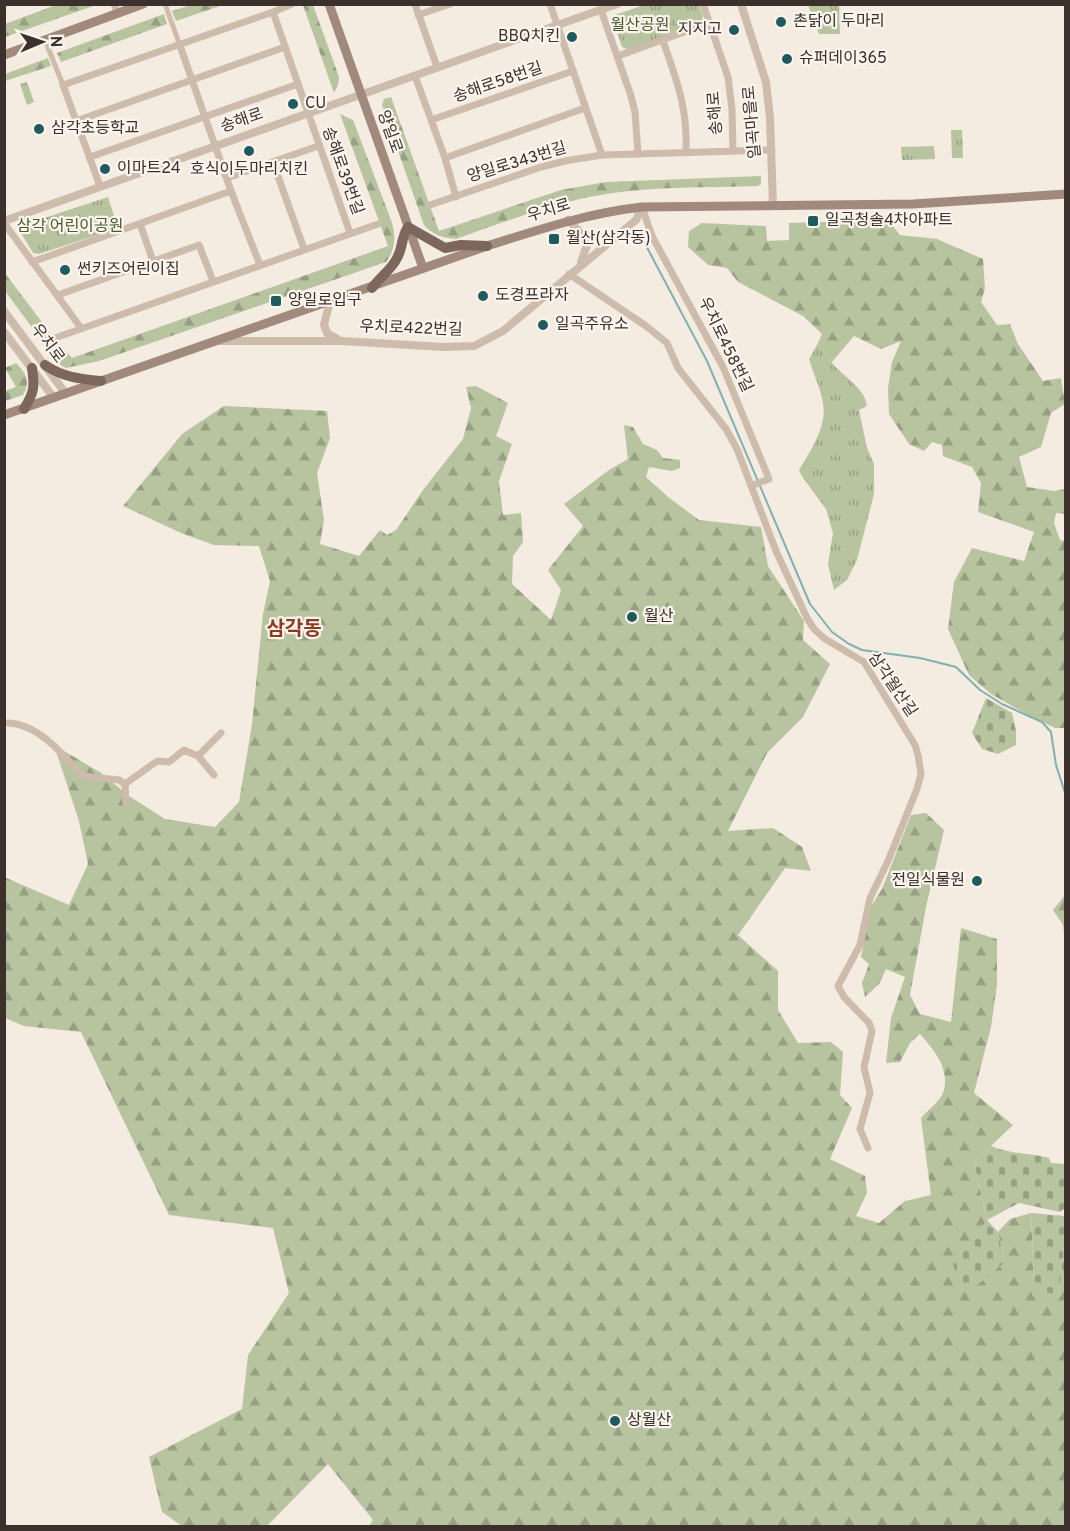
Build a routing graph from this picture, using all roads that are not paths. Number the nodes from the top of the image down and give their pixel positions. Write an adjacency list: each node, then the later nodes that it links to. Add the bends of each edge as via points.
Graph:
1 (143, 4): 11 (main road)
2 (165, 4): 19 (street)
3 (291, 4): 13 (street)
4 (329, 4): 29 (main road, 양일로)
5 (415, 4): 14 (street)
6 (450, 4): 14 (street)
7 (550, 4): 16 (street)
8 (618, 4): 12 (street, 송해로)
9 (703, 4): 15 (street, 송해로)
10 (741, 4): 37 (street, 일곡마을로, via 766,82)
11 (116, 9): 17 (main road)
12 (601, 10): 16 (street, 송해로); 22 (street)
13 (273, 12): 19 (street); 20 (street, 송해로39번길)
14 (418, 15): 23 (street)
15 (709, 23): 18 (street); 38 (street, 송해로, via 728,77)
16 (557, 26): 23 (street, 송해로); 24 (street)
17 (45, 40): 21 (main road); 28 (street)
18 (663, 40): 22 (street); 39 (street, via 680,89)
19 (179, 44): 26 (street); 28 (street)
20 (285, 47): 26 (street); 27 (street, 송해로39번길)
21 (4, 55)
22 (618, 56): 40 (street, via 635,112)
23 (437, 67): 25 (street, 송해로)
24 (573, 71): 30 (street); 33 (street, 송해로58번길)
25 (415, 76): 29 (street, 송해로); 33 (street)
26 (192, 79): 32 (street); 34 (street)
27 (298, 84): 31 (street, 송해로39번길); 32 (street)
28 (63, 85): 34 (street)
29 (360, 95): 31 (street, 송해로); 57 (main road, 양일로)
30 (585, 108): 41 (street); 43 (street)
31 (308, 114): 35 (street, 송해로); 36 (street, 송해로39번길)
32 (205, 117): 35 (street); 42 (street)
33 (431, 120): 43 (street)
34 (76, 121): 42 (street)
35 (216, 146): 45 (street); 46 (street, 송해로)
36 (318, 146): 44 (street); 58 (street, 송해로39번길)
37 (772, 150): 38 (street, 양일로343번길); 50 (street, 일곡마을로)
38 (733, 151): 39 (street, 양일로343번길)
39 (686, 153): 40 (street, 양일로343번길)
40 (638, 154): 41 (street, 양일로343번길)
41 (602, 155): 49 (street, 양일로343번길, via 541,167)
42 (90, 157): 46 (street)
43 (445, 158): 49 (street)
44 (273, 162): 45 (street); 60 (street)
45 (227, 178): 47 (street)
46 (100, 186): 54 (street, 송해로)
47 (231, 191): 55 (street); 63 (street)
48 (1065, 194): 50 (main road, 우치로, via 913,204)
49 (456, 196): 51 (street, 양일로343번길)
50 (773, 205): 52 (main road, 우치로)
51 (430, 206)
52 (642, 207): 53 (main road, 우치로); 65 (street, 우치로422번길, via 636,220); 83 (street, 우치로458번길, via 652,236 723,367 769,479)
53 (568, 220): 59 (main road, 우치로); 65 (street, via 587,245)
54 (4, 222): 62 (street, 송해로)
55 (140, 224): 61 (street); 62 (street)
56 (378, 224): 58 (street)
57 (408, 227): 59 (main road, via 445,248); 64 (main road, 양일로); 67 (main road, via 396,261)
58 (350, 233): 60 (street)
59 (487, 246): 64 (main road, 우치로)
60 (303, 249): 63 (street)
61 (153, 261): 66 (street, via 199,245); 68 (street)
62 (32, 262): 68 (street, 송해로)
63 (260, 265): 66 (street)
64 (423, 268): 67 (main road, 우치로)
65 (572, 272): 75 (street, 우치로422번길, via 503,331 474,346 443,348); 83 (street, 삼각월산길, via 667,343 678,368 726,429)
66 (213, 281): 71 (street)
67 (372, 288): 69 (main road, 우치로)
68 (58, 295): 71 (street, 송해로)
69 (330, 301): 74 (main road, 우치로); 75 (street, via 324,325 327,333)
70 (4, 311): 76 (street, 우치로)
71 (81, 328): 73 (street)
72 (4, 332): 77 (street, 우치로)
73 (55, 338)
74 (216, 341): 75 (street, 우치로422번길); 78 (main road, 우치로)
75 (342, 341)
76 (45, 365): 78 (main road, via 77,379); 79 (street, 우치로)
77 (32, 368): 80 (street, 우치로); 81 (main road, via 35,384)
78 (101, 381): 79 (main road, 우치로)
79 (66, 394): 80 (main road, 우치로)
80 (54, 398): 81 (main road, 우치로)
81 (24, 409): 82 (main road, 우치로)
82 (4, 415)
83 (751, 486): 90 (street, 삼각월산길, via 786,574 811,623 825,639 864,662 918,755 921,774 917,789 870,898 860,945 837,986 872,1031 864,1066 870,1093 860,1129)
84 (4, 723): 88 (street, via 22,724 41,736 82,776)
85 (221, 733): 86 (street)
86 (198, 756): 87 (street); 88 (street, via 184,750 169,762 158,761)
87 (214, 776)
88 (124, 784): 89 (street)
89 (126, 803)
90 (868, 1148)

